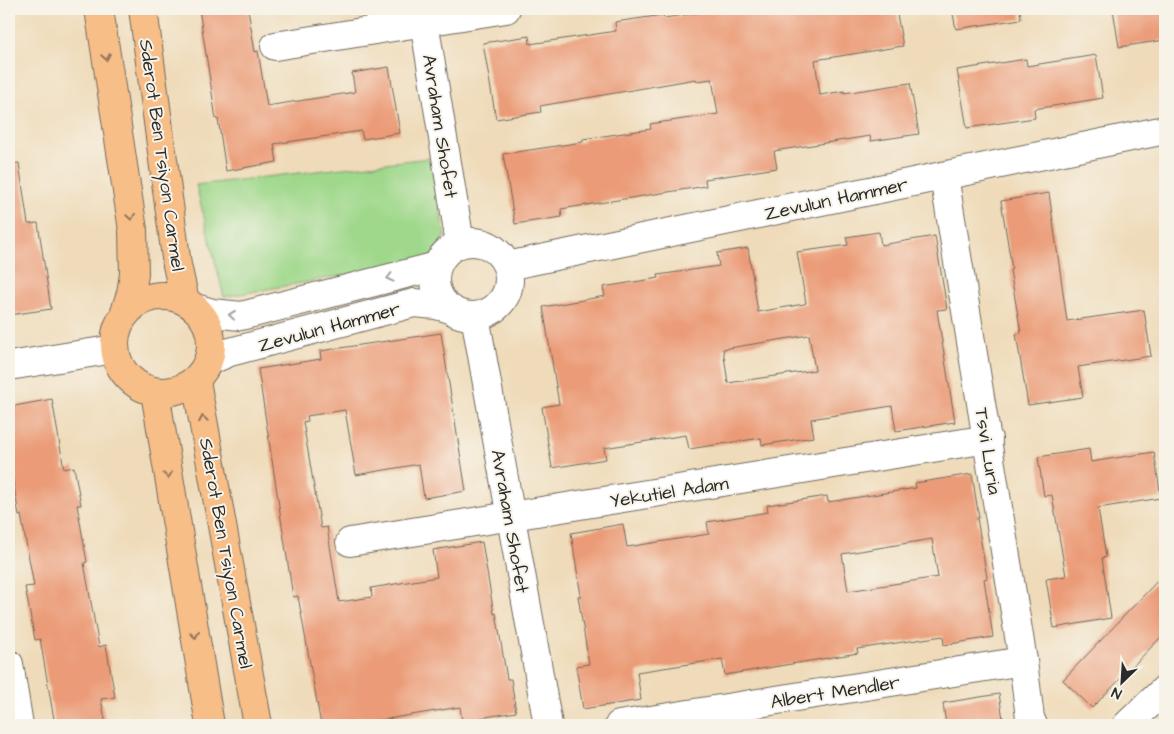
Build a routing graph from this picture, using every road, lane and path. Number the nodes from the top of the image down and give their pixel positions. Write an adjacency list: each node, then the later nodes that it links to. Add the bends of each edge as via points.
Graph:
1 (99, 9): 13 (main road, one-way to 13, via 133,230 134,274)
2 (143, 9): 11 (main road, Sderot Ben Tsiyon Carmel, via 178,265)
3 (506, 9): 4 (street)
4 (423, 15): 5 (street); 8 (street, Avraham Shofet)
5 (275, 46)
6 (1165, 130): 7 (street, Zevulun Hammer)
7 (944, 176): 10 (street, Zevulun Hammer); 18 (street, Tsvi Luria)
8 (460, 243): 9 (street, via 450,248); 10 (street, via 483,243 494,248)
9 (437, 266): 11 (street, Zevulun Hammer, one-way to 11, via 241,316 212,313); 12 (street, via 435,278 442,300)
10 (507, 266): 12 (street, via 509,288 504,299 486,313)
11 (190, 304): 13 (main road, via 173,297 159,296 146,299); 16 (main road, via 205,319 211,332 212,347)
12 (463, 312): 16 (street, Zevulun Hammer, via 414,303 230,352); 19 (street, Avraham Shofet)
13 (124, 315): 14 (main road, via 118,325)
14 (115, 349): 15 (street); 17 (main road, via 119,364 128,377 140,387)
15 (9, 366)
16 (203, 371): 17 (main road, via 184,389); 27 (main road, Sderot Ben Tsiyon Carmel, one-way to 16)
17 (154, 392): 26 (main road, one-way to 26)
18 (988, 439): 19 (street, Yekutiel Adam); 21 (street, Tsvi Luria)
19 (511, 516): 20 (street, Yekutiel Adam); 28 (street, Avraham Shofet)
20 (350, 542)
21 (1023, 661): 29 (street, Albert Mendler); 30 (street, Tsvi Luria)
22 (9, 664): 24 (street)
23 (1165, 688): 31 (street)
24 (12, 698): 25 (street)
25 (19, 725)
26 (210, 725)
27 (258, 725)
28 (548, 725)
29 (619, 725)
30 (1033, 725)
31 (1127, 725)

